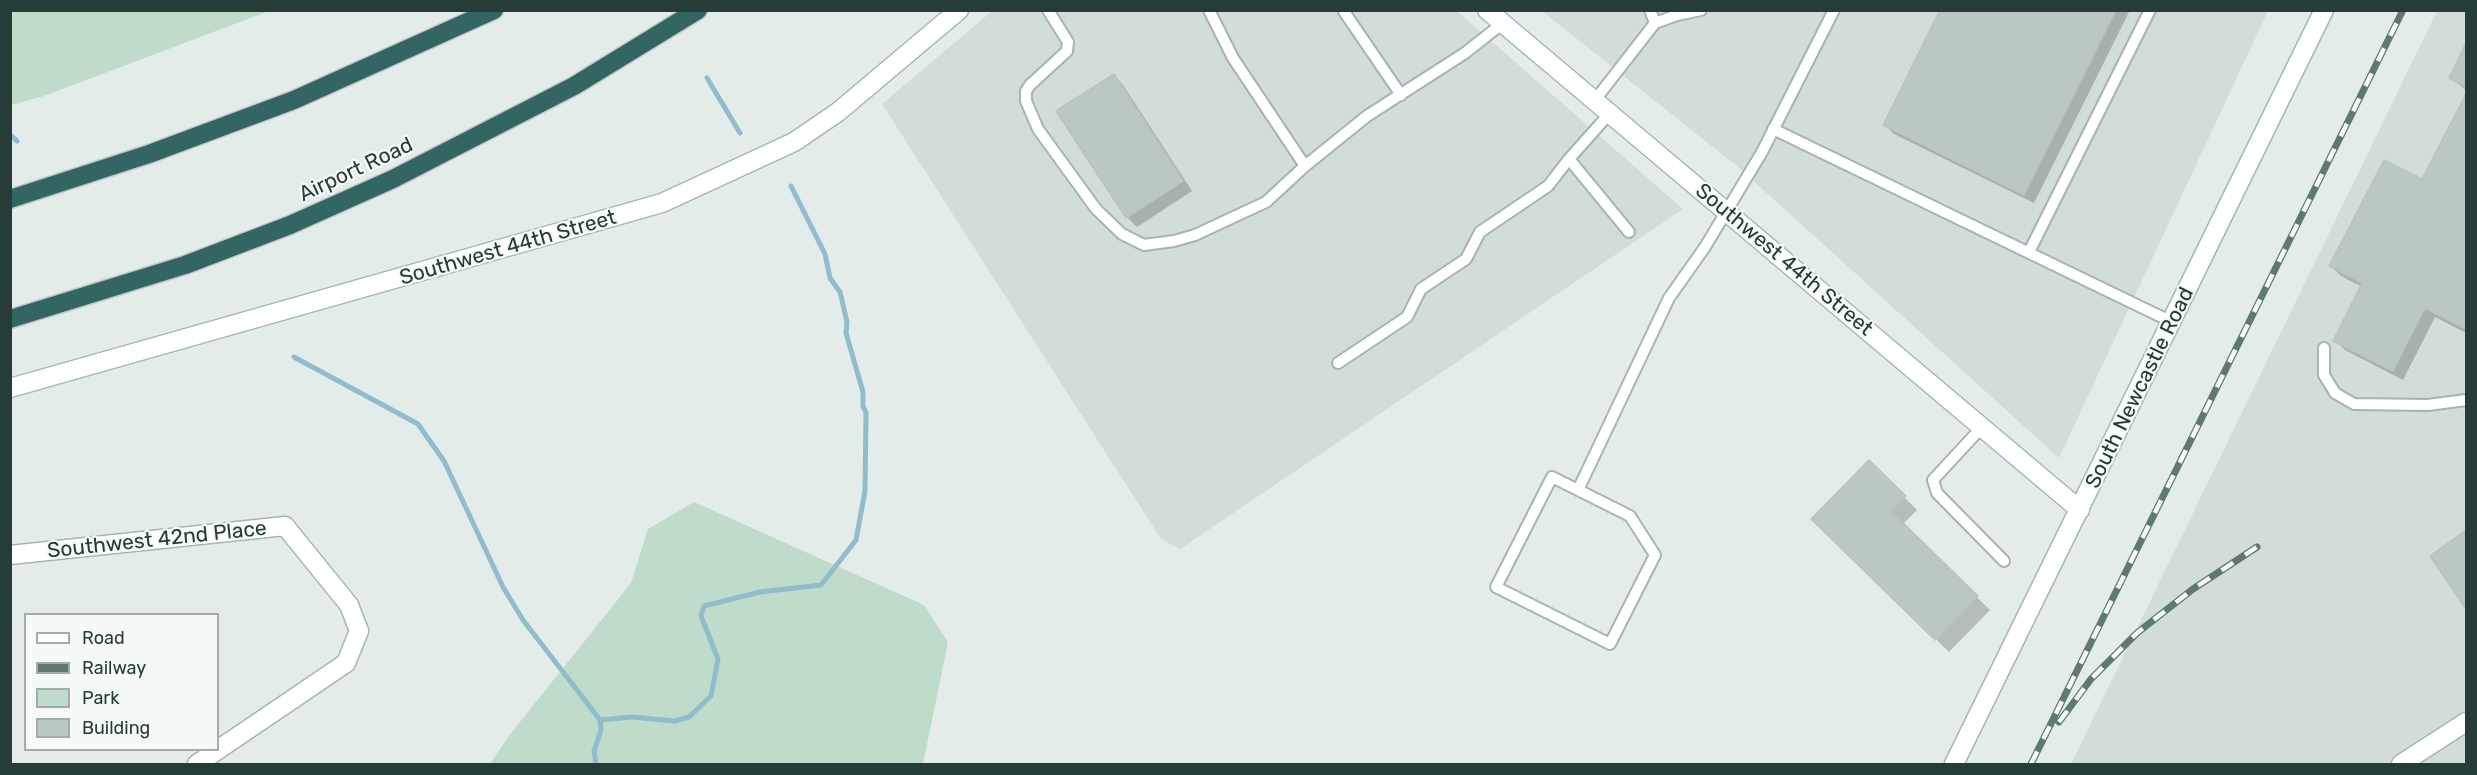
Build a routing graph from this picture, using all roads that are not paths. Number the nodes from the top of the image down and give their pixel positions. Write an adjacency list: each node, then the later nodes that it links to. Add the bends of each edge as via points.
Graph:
1 (494, 10): 21 (highway, via 294,100 149,154)
2 (698, 10): 25 (highway, Airport Road, via 574,86 393,179 290,225 185,265)
3 (959, 10): 29 (street, Southwest 44th Street, via 838,112 794,142 662,203)
4 (1048, 10): 20 (lane, via 1068,42 1067,51 1030,85 1026,101 1038,129 1096,208 1122,234 1144,245 1195,235 1266,202)
5 (1209, 10): 20 (lane, via 1233,58)
6 (1343, 10): 15 (lane)
7 (1487, 10): 13 (street, Southwest 44th Street)
8 (1650, 10): 14 (lane)
9 (1701, 10): 14 (lane)
10 (1834, 10): 18 (lane)
11 (2150, 10): 24 (lane)
12 (2324, 10): 26 (street, South Newcastle Road)
13 (1503, 23): 15 (lane); 16 (street, Southwest 44th Street)
14 (1655, 23): 16 (lane)
15 (1401, 95): 20 (lane, via 1367,116)
16 (1595, 100): 17 (street, Southwest 44th Street)
17 (1610, 113): 19 (lane); 22 (street, Southwest 44th Street)
18 (1773, 129): 22 (lane); 24 (lane)
19 (1569, 159): 23 (lane); 28 (lane, via 1548,186 1480,232 1466,259 1421,290 1407,317)
20 (1305, 166)
21 (10, 199)
22 (1726, 211): 31 (street, Southwest 44th Street); 32 (lane, via 1670,298)
23 (1629, 232)
24 (2029, 252): 26 (lane)
25 (10, 319)
26 (2172, 322): 33 (street, South Newcastle Road)
27 (2324, 348): 30 (lane, via 2324,375 2335,393 2354,404 2428,405)
28 (1338, 363)
29 (10, 388)
30 (2466, 400)
31 (1982, 427): 33 (street, Southwest 44th Street); 35 (lane, via 1933,480 1937,493)
32 (1578, 490): 32 (lane, via 1630,516 1655,555 1610,644 1496,587 1552,477)
33 (2080, 510): 40 (street, South Newcastle Road)
34 (10, 555): 37 (street, Southwest 42nd Place, via 285,526 349,605 359,631 346,663)
35 (2004, 561)
36 (2466, 722): 41 (street)
37 (219, 750)
38 (217, 751): 39 (street, Southwest 42nd Place)
39 (197, 765)
40 (1954, 765)
41 (2401, 765)

